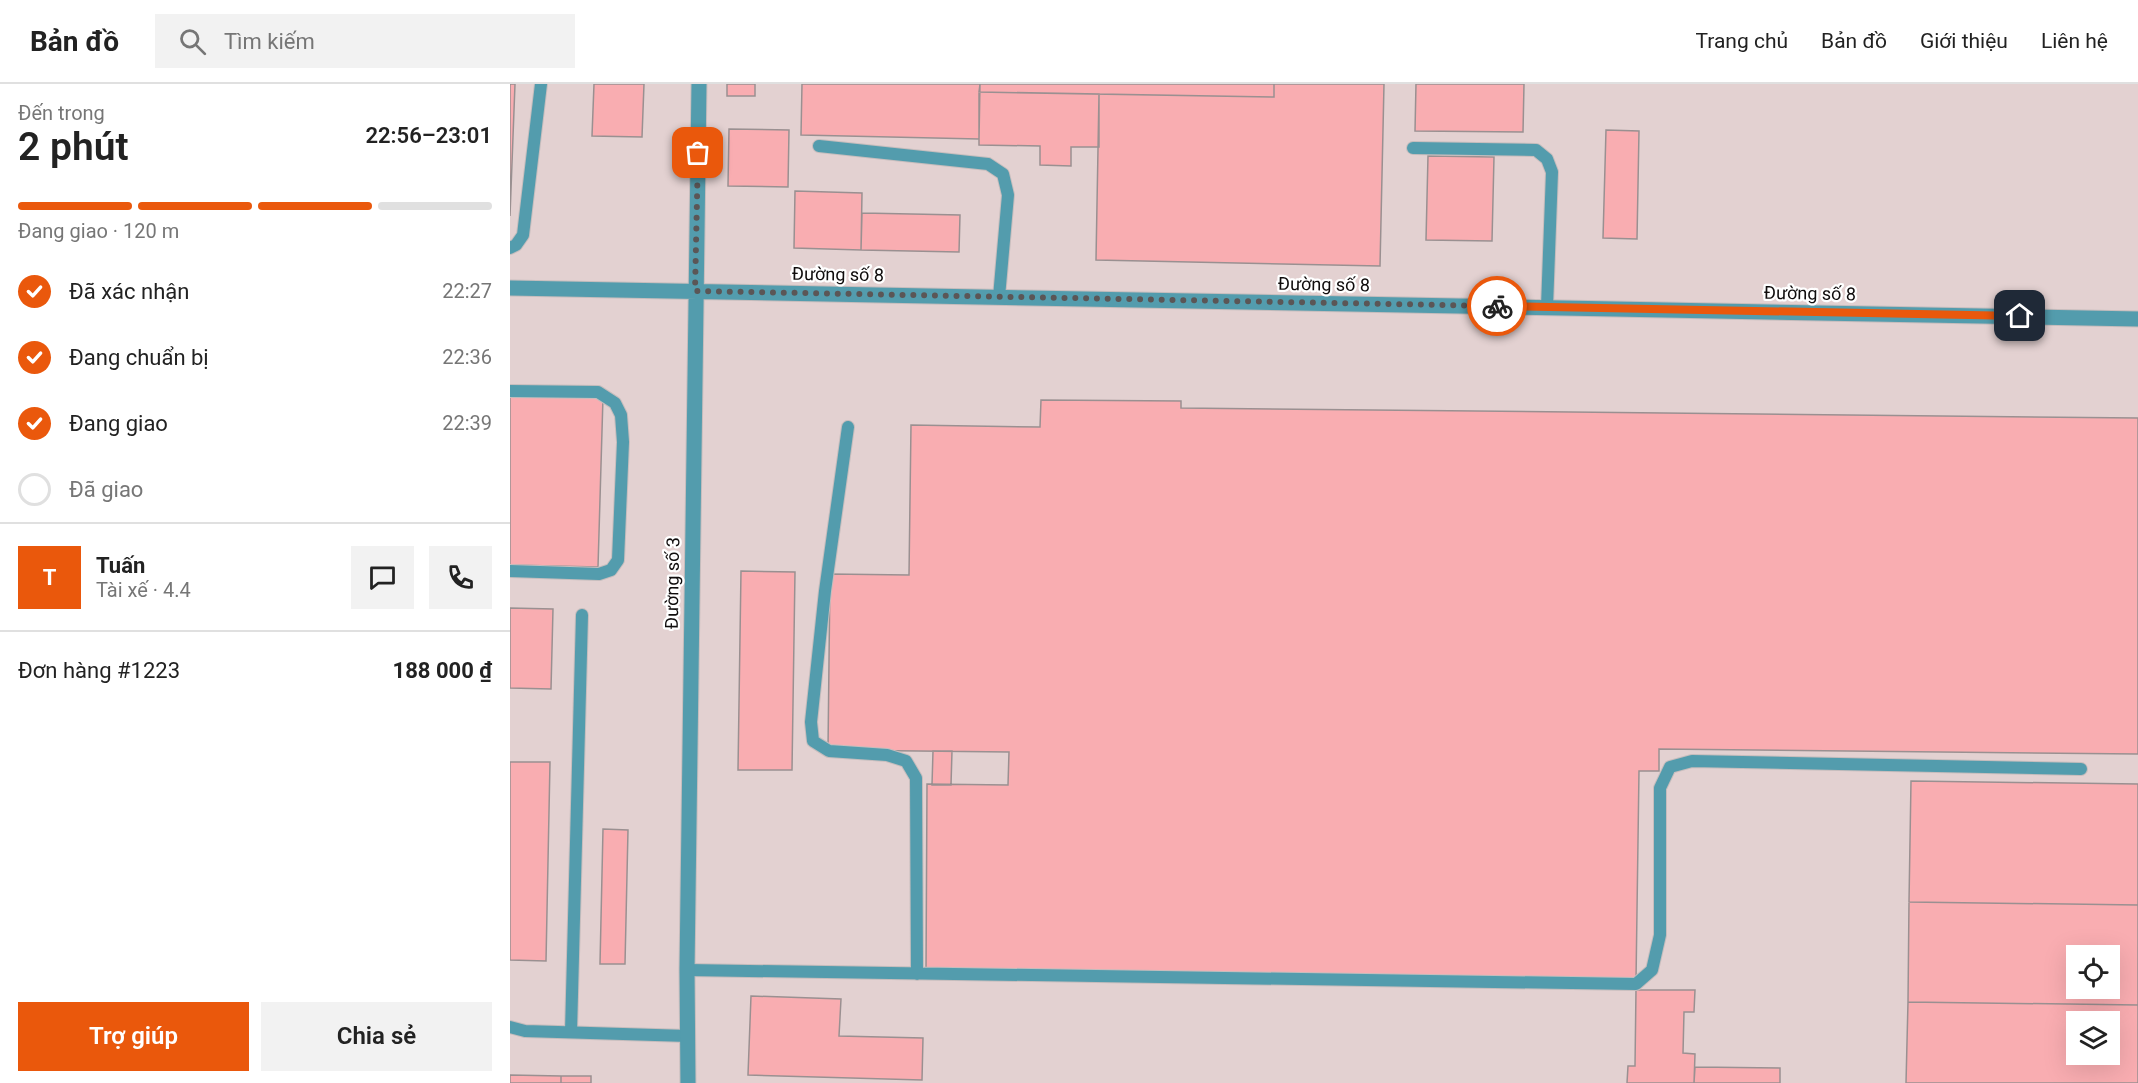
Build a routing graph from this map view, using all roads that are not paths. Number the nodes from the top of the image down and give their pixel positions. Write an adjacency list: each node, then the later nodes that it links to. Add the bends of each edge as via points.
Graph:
1 (541, 84): 5 (lane, via 523,235)
2 (699, 84): 7 (street, Đường số 3)
3 (819, 146): 8 (lane, via 988,164 1003,174 1008,195)
4 (1413, 148): 9 (lane, via 1536,150 1547,159 1552,172)
5 (510, 248)
6 (510, 288): 7 (street, Đường số 8)
7 (695, 291): 8 (street, Đường số 8); 16 (street, Đường số 3)
8 (999, 297): 9 (street, Đường số 8)
9 (1547, 307): 10 (street, Đường số 8)
10 (2138, 319)
11 (510, 391): 13 (lane, via 598,392 615,403 621,415 623,442 618,560 611,570 599,574)
12 (848, 427): 17 (lane, via 825,591 811,722 813,741 829,751 887,755 906,761 916,778)
13 (510, 572)
14 (582, 615): 19 (lane)
15 (2081, 770): 17 (lane, via 1692,761 1670,767 1660,788 1660,935 1652,970 1636,984)
16 (687, 970): 17 (lane); 20 (street, Đường số 3)
17 (917, 974)
18 (510, 1027): 19 (lane)
19 (571, 1032): 20 (lane)
20 (688, 1036): 21 (street, Đường số 3)
21 (687, 1083)

